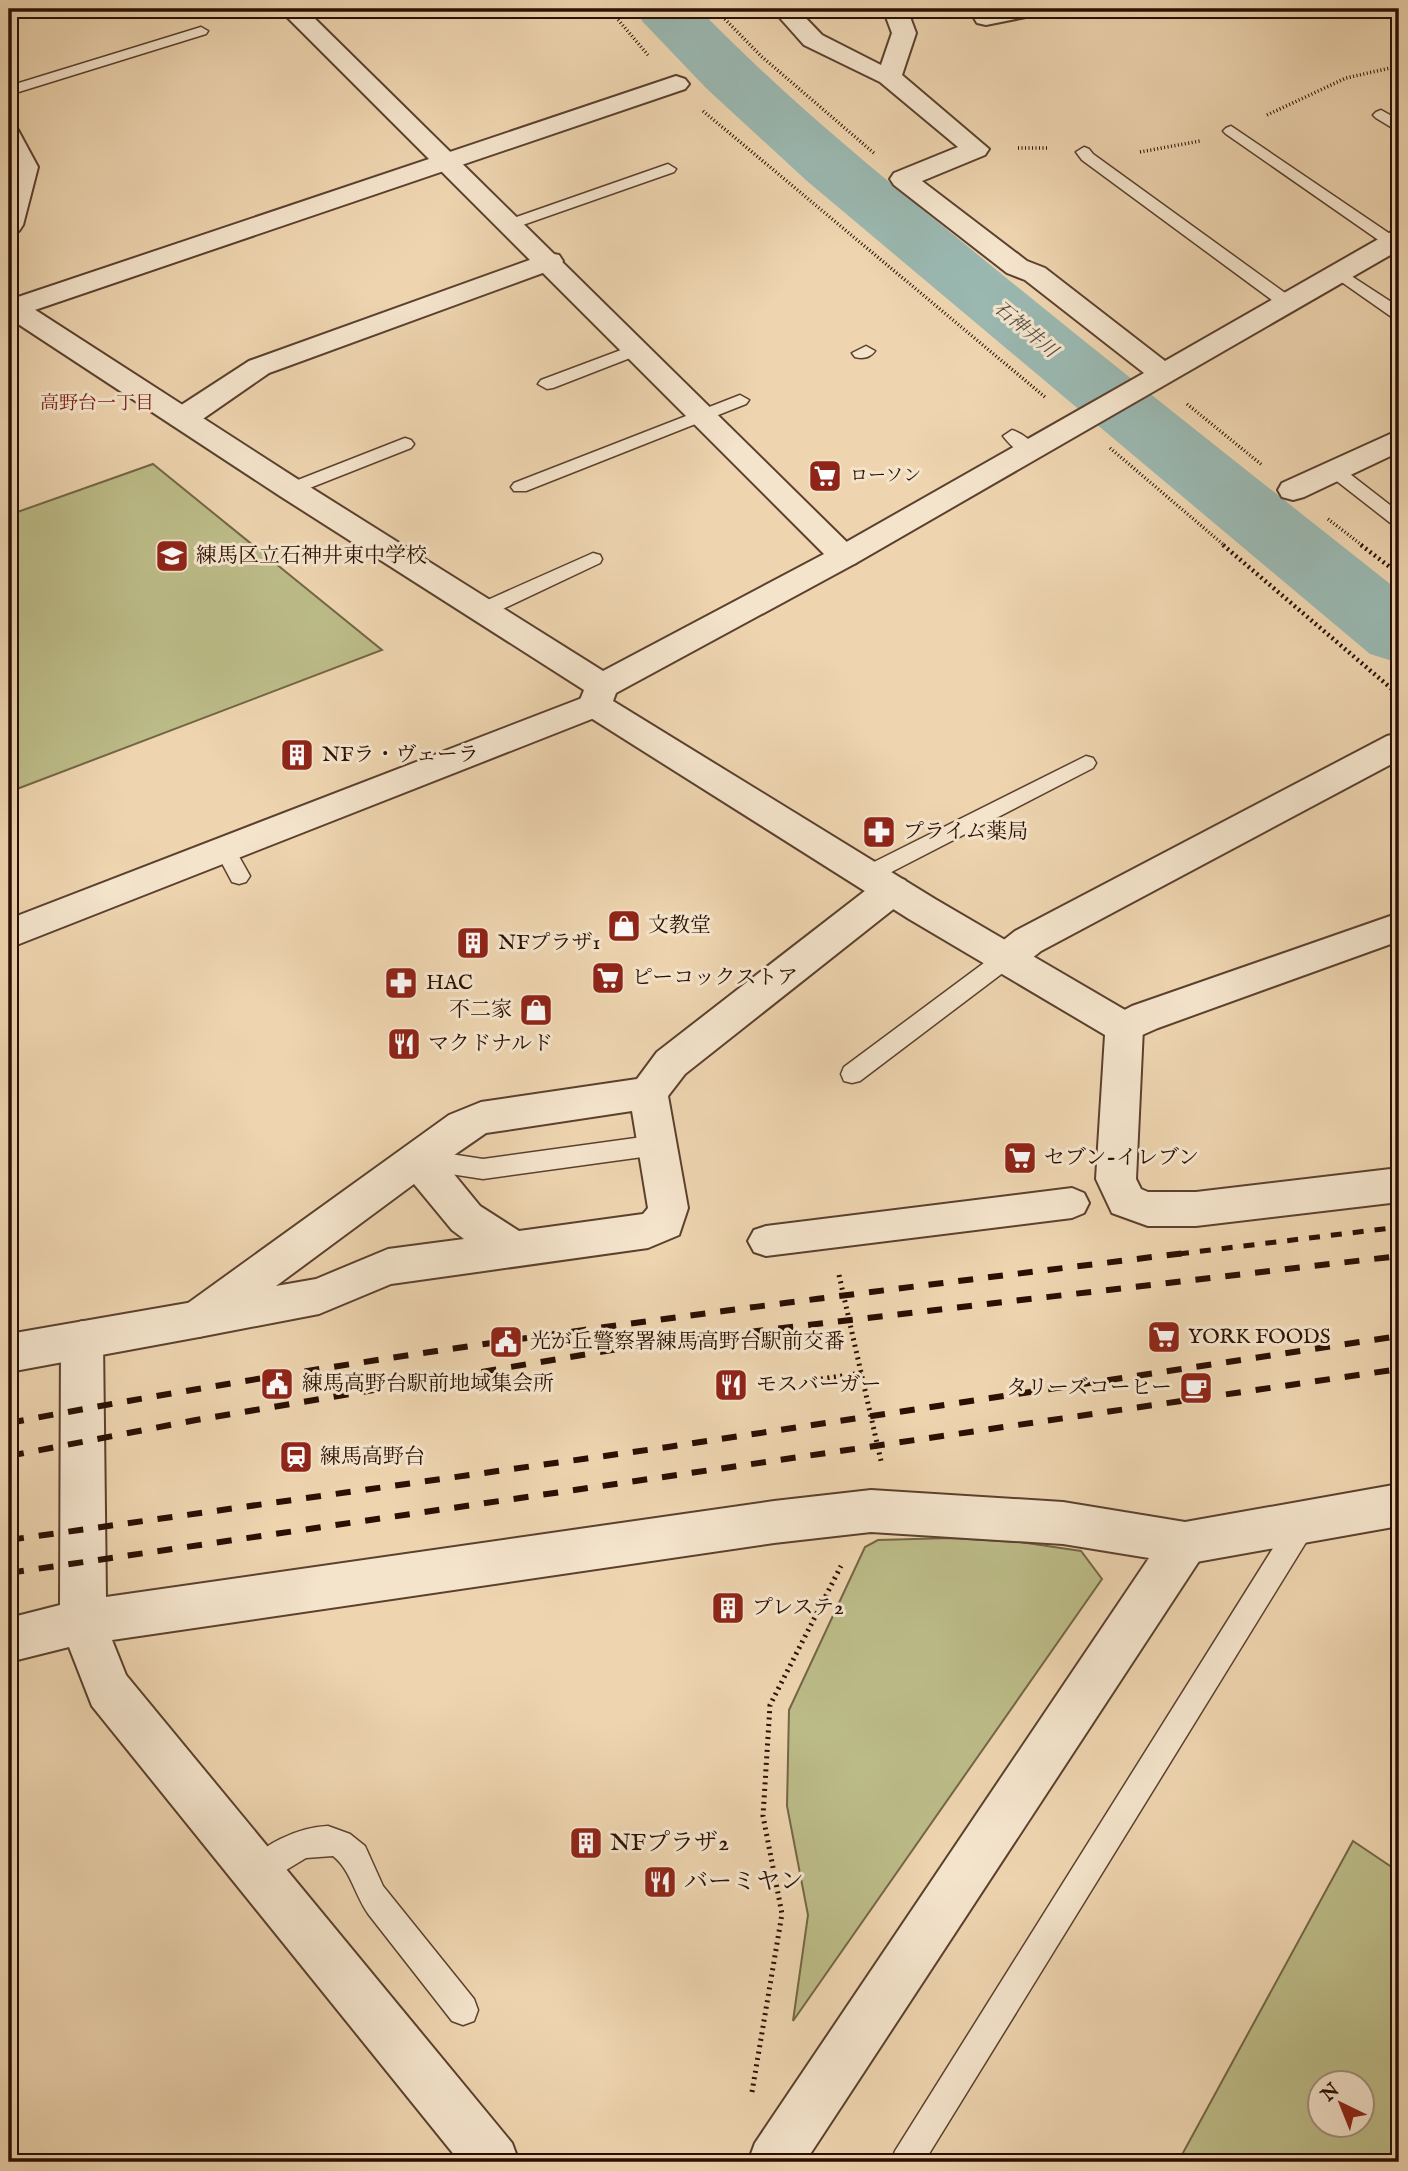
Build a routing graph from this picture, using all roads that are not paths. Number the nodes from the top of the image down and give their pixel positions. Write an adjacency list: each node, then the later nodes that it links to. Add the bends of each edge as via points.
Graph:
1 (291, 9): 15 (street)
2 (784, 9): 7 (street, via 813,40)
3 (895, 9): 7 (street, via 904,33)
4 (1032, 9): 5 (street)
5 (986, 18)
6 (201, 31): 9 (lane)
7 (889, 77): 26 (street, via 976,149 903,178 1017,267 1035,274)
8 (676, 84): 15 (street, via 618,109)
9 (9, 91)
10 (1381, 115): 11 (lane)
11 (1399, 127)
12 (1231, 131): 19 (lane)
13 (9, 136): 18 (street, via 25,167)
14 (1084, 152): 22 (lane)
15 (447, 161): 17 (street); 23 (street)
16 (668, 169): 17 (lane)
17 (511, 224): 20 (street)
18 (9, 225)
19 (1396, 241): 21 (street)
20 (549, 261): 25 (street); 30 (street, via 259,367)
21 (1339, 273): 22 (street); 24 (lane)
22 (1286, 302): 26 (street)
23 (11, 308): 30 (street)
24 (1399, 314)
25 (637, 349): 27 (lane); 29 (street)
26 (1161, 376): 38 (street)
27 (547, 384)
28 (740, 400): 29 (lane)
29 (703, 415): 34 (lane); 38 (street)
30 (183, 418): 35 (street)
31 (405, 444): 35 (lane)
32 (1396, 445): 33 (street)
33 (1335, 471): 36 (street); 37 (lane)
34 (520, 487)
35 (290, 489): 40 (street)
36 (1293, 490)
37 (1399, 521)
38 (845, 556): 41 (street)
39 (593, 559): 40 (lane)
40 (481, 611): 41 (street)
41 (598, 695): 44 (street); 46 (street, via 232,863)
42 (1399, 745): 47 (street, via 1028,941)
43 (1086, 764): 44 (lane)
44 (879, 883): 47 (street); 50 (street, via 671,1063)
45 (1399, 927): 48 (street)
46 (9, 934)
47 (1004, 960): 48 (street); 49 (lane)
48 (1124, 1028): 53 (street, via 1115,1179 1126,1201 1147,1209 1196,1209)
49 (852, 1074)
50 (648, 1093): 51 (street); 52 (street, via 481,1118)
51 (657, 1145): 52 (lane, via 483,1168); 56 (street, via 668,1208 665,1223 648,1231)
52 (418, 1159): 56 (street, via 466,1218); 57 (street)
53 (1399, 1185)
54 (1072, 1203): 55 (street)
55 (766, 1241)
56 (512, 1249): 57 (street, via 388,1268 319,1296)
57 (199, 1319): 58 (street)
58 (82, 1340): 59 (street); 63 (street)
59 (9, 1353)
60 (1399, 1505): 61 (street)
61 (1304, 1521): 62 (street); 69 (lane)
62 (1185, 1543): 63 (street, via 1063,1523 871,1511); 68 (street)
63 (83, 1622): 64 (street); 65 (street, via 108,1690)
64 (9, 1640)
65 (258, 1873): 66 (lane, via 301,1844 337,1842 351,1852 379,1905); 67 (street)
66 (463, 2010)
67 (493, 2162)
68 (774, 2162)
69 (906, 2162)

